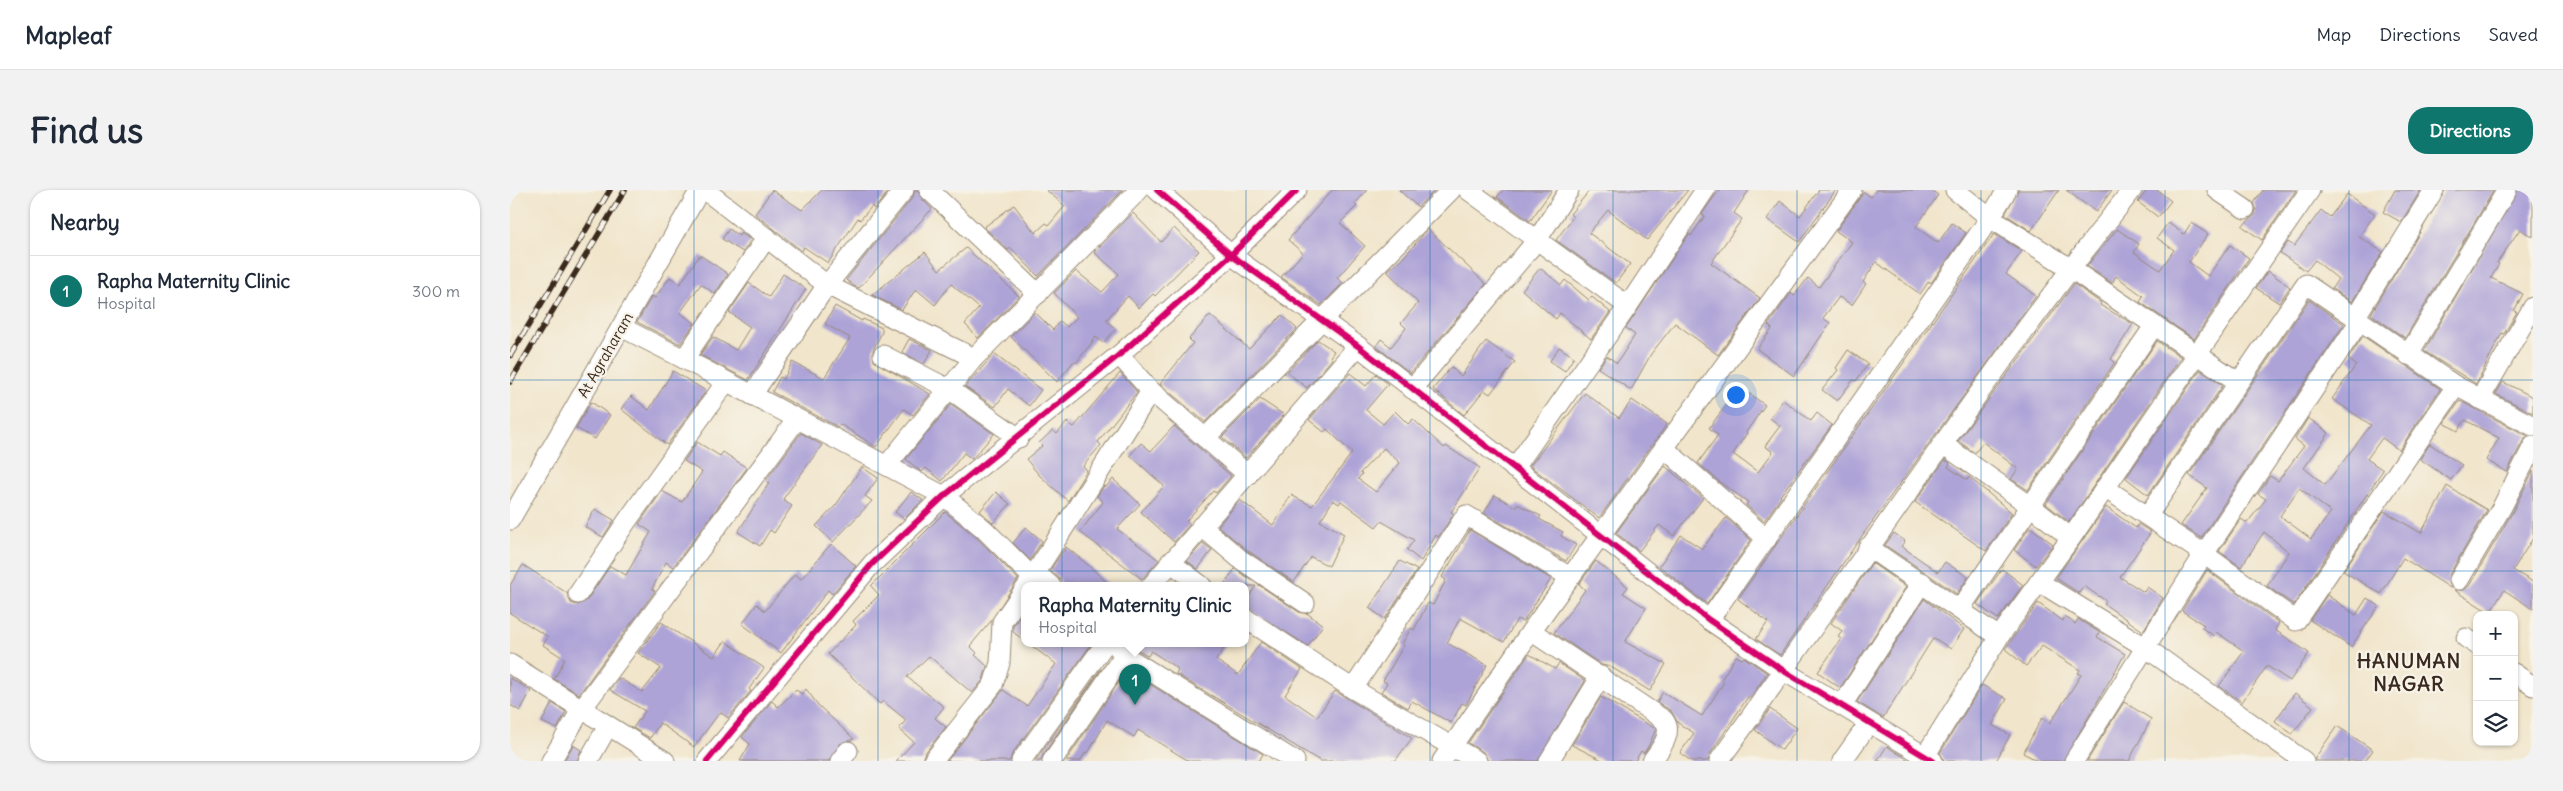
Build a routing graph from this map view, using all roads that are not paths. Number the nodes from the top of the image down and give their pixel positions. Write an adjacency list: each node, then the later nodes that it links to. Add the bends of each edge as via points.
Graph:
1 (700, 190): 33 (street, At Agraharam)
2 (705, 190): 22 (street)
3 (904, 190): 26 (street)
4 (929, 190): 27 (street)
5 (1139, 190): 27 (street)
6 (1157, 190): 24 (street)
7 (1297, 190): 24 (street)
8 (1451, 190): 30 (street)
9 (1468, 190): 23 (street)
10 (1569, 190): 23 (street)
11 (1705, 190): 28 (street)
12 (1852, 190): 55 (street)
13 (1955, 190): 21 (street)
14 (2007, 190): 21 (street)
15 (2132, 190): 25 (street)
16 (2217, 190): 20 (street)
17 (2310, 190): 37 (street)
18 (2434, 190): 31 (street)
19 (2507, 190): 38 (street)
20 (2245, 209)
21 (1990, 218): 25 (street); 67 (street)
22 (767, 237): 26 (street); 40 (street)
23 (1537, 240): 28 (street); 45 (street)
24 (1231, 255): 30 (street); 36 (street)
25 (2070, 268): 32 (street); 53 (street)
26 (827, 285): 39 (street); 47 (street)
27 (1038, 294): 39 (street)
28 (1628, 306): 57 (street)
29 (2533, 307): 48 (street)
30 (1323, 320): 34 (street); 52 (street)
31 (2357, 320): 38 (street); 42 (street, via 2306,284); 69 (street)
32 (2154, 326): 37 (street); 61 (street)
33 (621, 327): 40 (street); 63 (street, At Agraharam)
34 (1358, 346): 45 (street); 58 (street)
35 (883, 355): 44 (street)
36 (1119, 355): 46 (street); 51 (street)
37 (2197, 355): 42 (street); 59 (street)
38 (2408, 355): 43 (street)
39 (974, 358): 44 (street)
40 (684, 359): 41 (street)
41 (726, 382): 47 (street); 78 (street)
42 (2238, 382): 62 (street)
43 (2456, 386): 48 (street); 69 (street, via 2296,621)
44 (949, 389): 51 (street); 56 (street)
45 (1412, 389): 57 (street)
46 (1151, 391): 52 (street); 73 (street)
47 (752, 396): 49 (street)
48 (2480, 399): 50 (street)
49 (797, 419): 56 (street); 96 (street)
50 (2533, 426)
51 (1019, 438): 60 (street)
52 (1205, 438): 58 (street)
53 (1944, 445): 61 (street); 68 (street)
54 (2533, 446): 72 (street)
55 (1664, 448): 65 (street); 67 (street)
56 (887, 465): 60 (street)
57 (1514, 469): 65 (street)
58 (1248, 475): 64 (street)
59 (2105, 488): 62 (street); 66 (street)
60 (944, 496): 73 (street, via 984,529); 104 (street, via 872,564)
61 (2032, 507): 66 (street); 81 (street)
62 (2148, 515): 69 (street)
63 (510, 520)
64 (1201, 526): 70 (street); 80 (street, via 1240,559)
65 (1601, 538): 71 (street); 82 (street)
66 (2071, 538): 77 (street)
67 (1767, 539): 82 (street)
68 (1868, 547): 76 (street); 90 (street)
69 (2204, 554): 87 (street)
70 (1170, 562): 74 (street); 75 (street)
71 (1570, 577): 84 (street); 94 (street, via 1466,515)
72 (2459, 580)
73 (1030, 582)
74 (1153, 582)
75 (1197, 582)
76 (1922, 582): 81 (street); 95 (street)
77 (2039, 582): 85 (street); 87 (street)
78 (578, 594)
79 (1021, 595): 105 (street, via 1002,622 1000,664 993,685)
80 (1305, 602)
81 (1960, 609): 85 (street)
82 (1709, 620): 90 (street)
83 (1249, 621): 94 (street)
84 (1531, 631): 91 (street); 99 (street)
85 (1999, 637): 100 (street)
86 (1103, 647): 106 (street)
87 (2145, 647): 114 (street); 115 (street)
88 (1119, 649): 107 (street); 108 (street)
89 (510, 664): 96 (street)
90 (1784, 671): 95 (street); 112 (street)
91 (1601, 676): 110 (street); 111 (street, via 1668,726 1668,733)
92 (2518, 676): 93 (street)
93 (2533, 686)
94 (1353, 688): 99 (street)
95 (1842, 705): 97 (street)
96 (581, 710): 98 (street); 101 (street)
97 (1869, 723): 100 (street); 113 (street)
98 (608, 726): 102 (street); 103 (street)
99 (1447, 754): 109 (street)
100 (1929, 759)
101 (551, 761)
102 (588, 761)
103 (665, 761)
104 (707, 761)
105 (933, 761)
106 (1021, 761)
107 (1052, 761)
108 (1295, 761)
109 (1477, 761)
110 (1549, 761)
111 (1652, 761)
112 (1719, 761)
113 (1842, 761)
114 (2074, 761)
115 (2304, 761)

